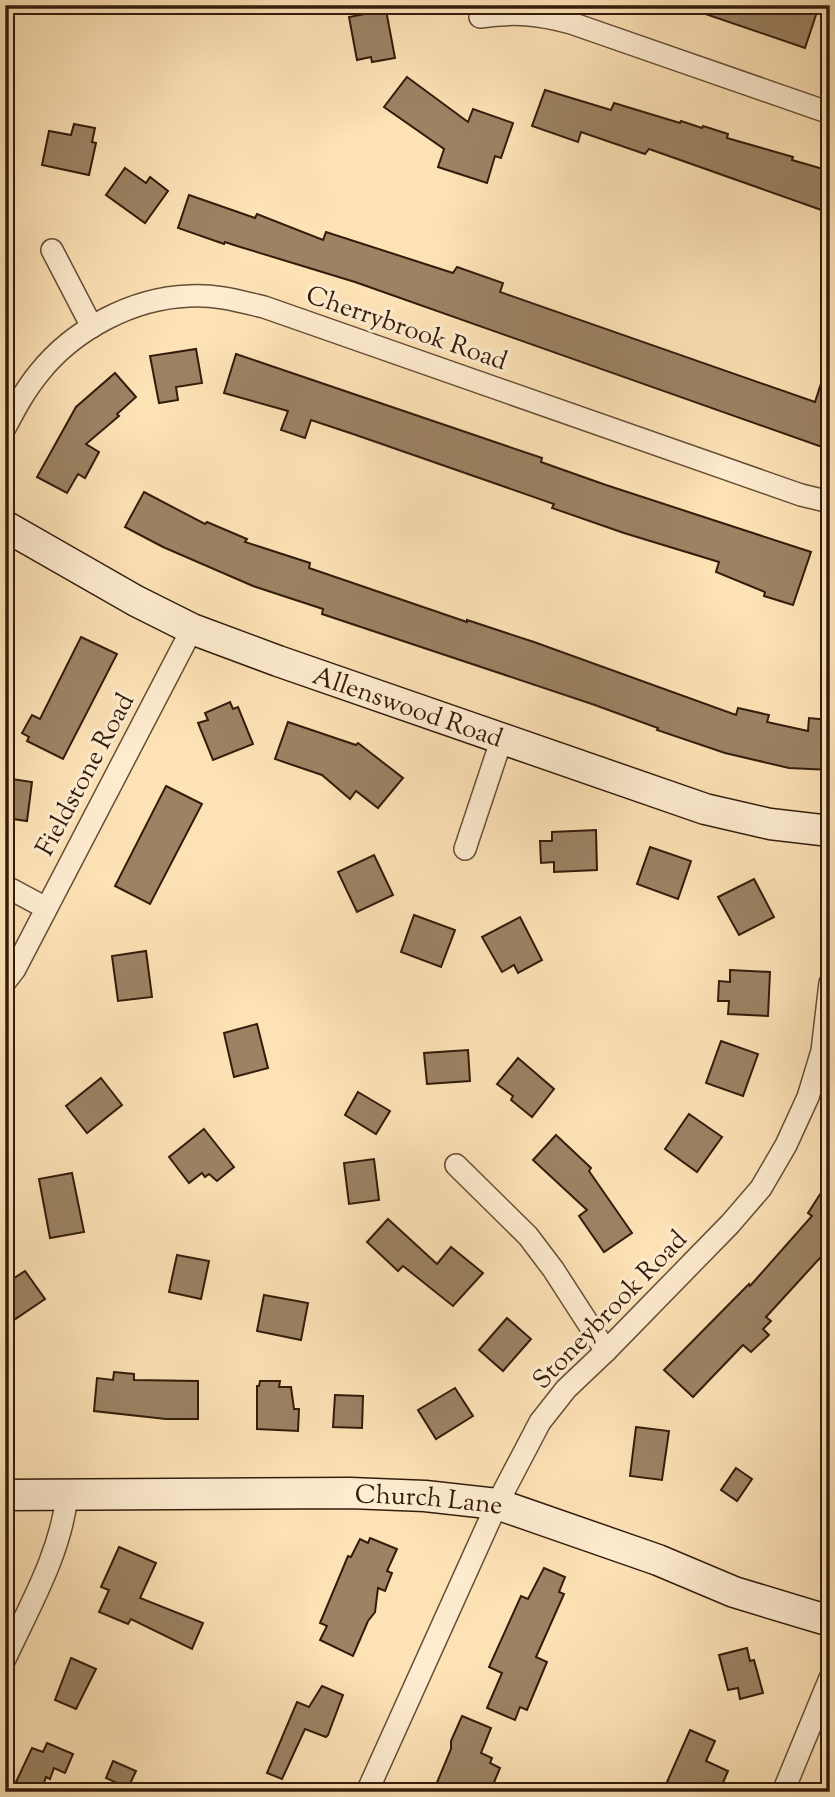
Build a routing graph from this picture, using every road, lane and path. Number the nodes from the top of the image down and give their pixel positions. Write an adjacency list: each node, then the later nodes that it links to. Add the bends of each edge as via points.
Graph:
1 (480, 17): 2 (street, via 542,15)
2 (830, 113)
3 (52, 250): 4 (street)
4 (92, 327): 5 (street, Cherrybrook Road, via 63,347 39,373); 6 (street, Cherrybrook Road, via 155,299 223,298 264,307)
5 (5, 428)
6 (830, 502)
7 (5, 526): 8 (street, Allenswood Road)
8 (192, 629): 9 (street, Allenswood Road); 13 (street, Fieldstone Road)
9 (502, 738): 10 (street, Allenswood Road, via 705,809); 11 (street)
10 (830, 831)
11 (465, 849)
12 (5, 886): 13 (street)
13 (46, 908): 14 (street, Fieldstone Road)
14 (5, 982)
15 (830, 983): 17 (street, Stoneybrook Road, via 822,1051 808,1097 761,1188)
16 (457, 1165): 17 (street, via 528,1236)
17 (606, 1351): 20 (street, Stoneybrook Road, via 540,1422)
18 (5, 1495): 19 (street, Church Lane)
19 (66, 1496): 20 (street, Church Lane, via 350,1493); 22 (street, via 57,1543)
20 (497, 1504): 21 (street, Church Lane, via 658,1560 734,1592); 24 (street, Stoneybrook Road)
21 (830, 1621)
22 (5, 1659)
23 (830, 1678): 25 (street)
24 (367, 1792)
25 (783, 1792)

